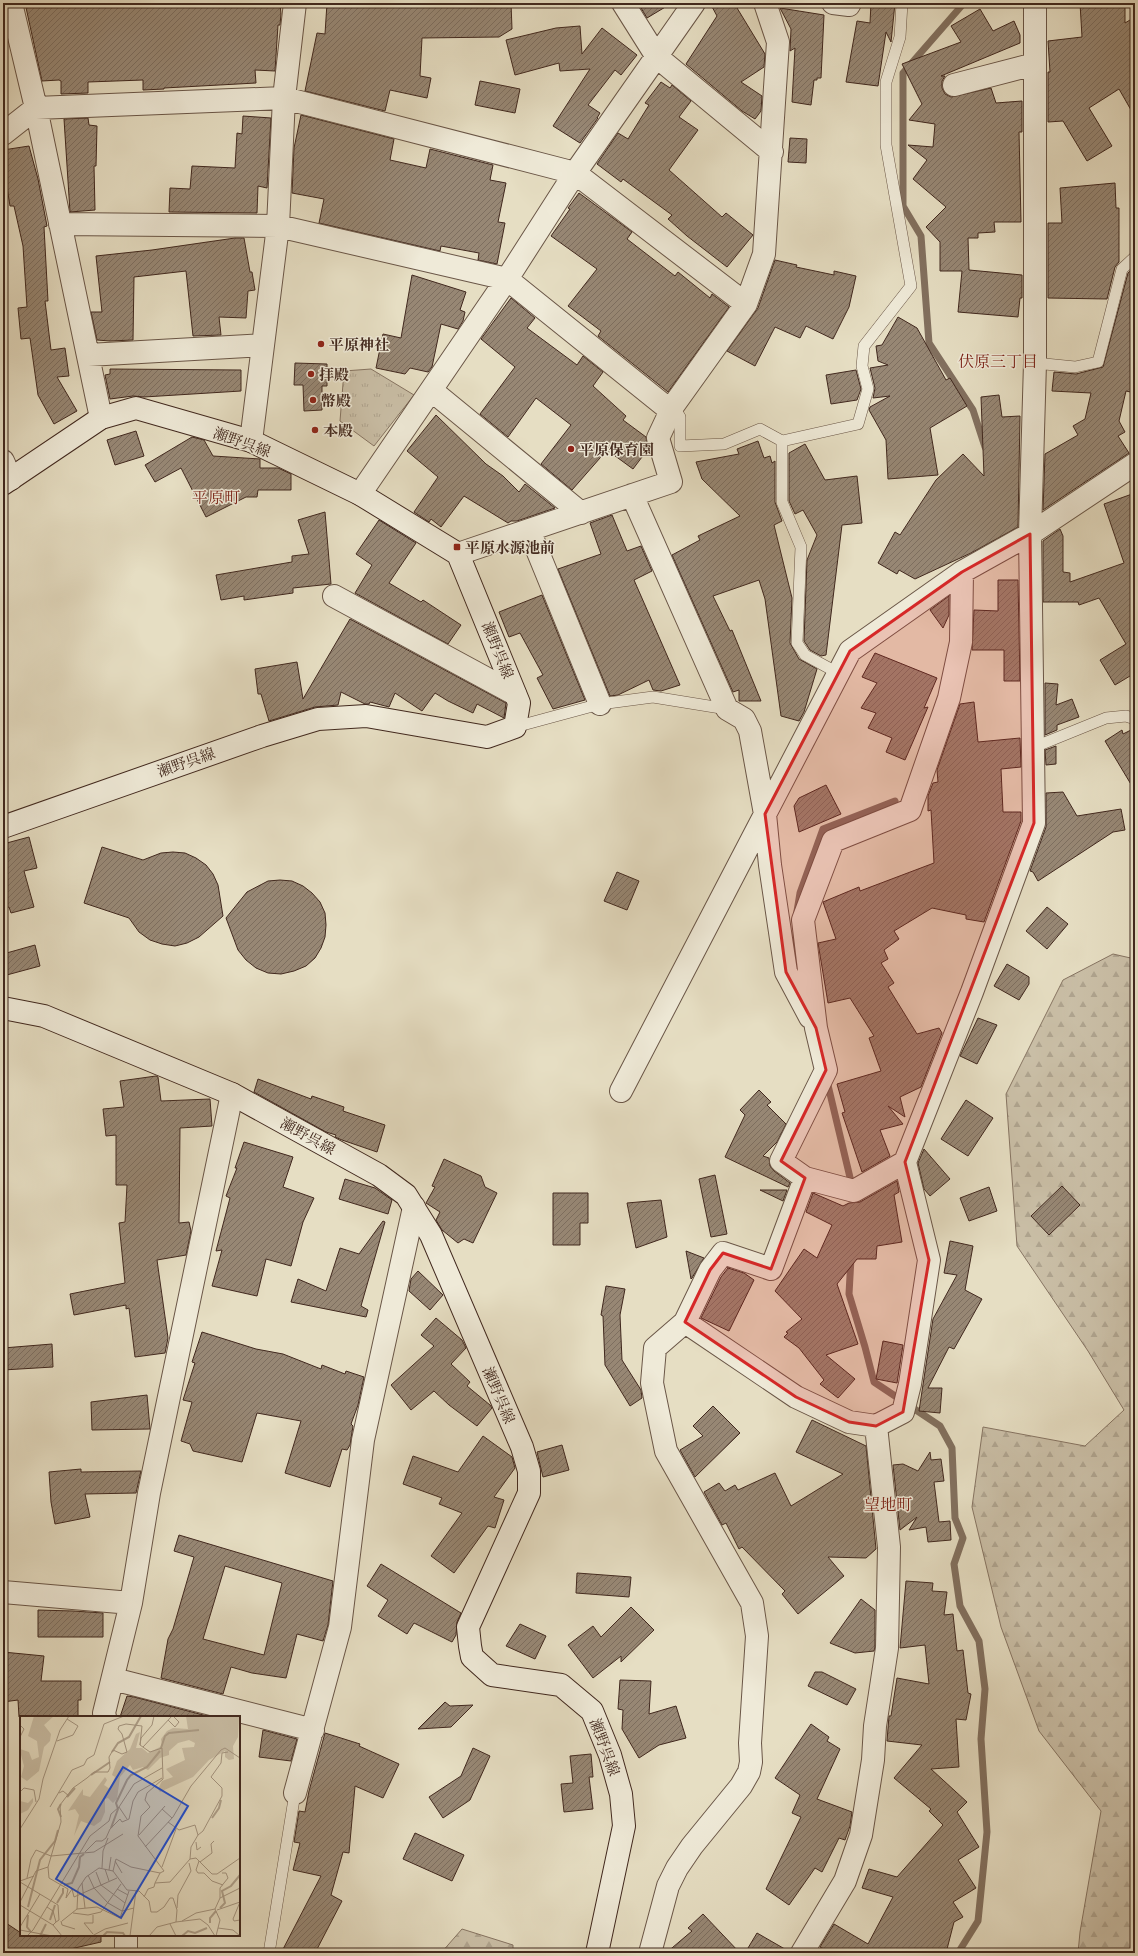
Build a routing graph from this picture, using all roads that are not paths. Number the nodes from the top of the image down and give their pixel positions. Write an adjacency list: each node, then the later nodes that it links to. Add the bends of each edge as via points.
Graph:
1 (11, 3): 14 (street)
2 (295, 3): 13 (street)
3 (622, 3): 10 (street)
4 (694, 3): 10 (street)
5 (765, 3): 16 (street, via 778,42)
6 (833, 3): 7 (street)
7 (850, 3)
8 (902, 3): 30 (lane, via 900,37 886,82 886,145 911,286 864,346 862,366 868,389 858,424)
9 (1035, 3): 11 (street)
10 (657, 57): 16 (street); 17 (street)
11 (1034, 64): 12 (street); 25 (street)
12 (954, 85)
13 (284, 98): 14 (street); 17 (street); 19 (street)
14 (36, 108): 15 (street); 18 (street)
15 (3, 134)
16 (772, 152): 22 (street, via 764,254)
17 (575, 173): 21 (street); 22 (street)
18 (60, 224): 19 (street); 24 (street)
19 (278, 226): 21 (street); 23 (street)
20 (1135, 258): 25 (lane, via 1122,269 1098,362 1075,367)
21 (507, 279): 26 (street); 27 (street)
22 (746, 304): 27 (street)
23 (263, 345): 24 (street); 29 (street)
24 (88, 355): 28 (street)
25 (1035, 362): 37 (street)
26 (431, 390): 33 (street); 35 (street)
27 (672, 408): 30 (lane, via 680,417 680,446 724,444 760,430); 34 (street, via 658,438 671,482)
28 (101, 418): 29 (street, 瀬野呉線, via 136,408); 32 (street, 瀬野呉線)
29 (251, 441): 33 (street, 瀬野呉線)
30 (782, 441): 41 (lane, via 782,502 801,546 797,643 805,655)
31 (1135, 464): 37 (street)
32 (6, 475)
33 (360, 494): 38 (street, 瀬野呉線)
34 (632, 495): 35 (street); 44 (street)
35 (581, 513): 36 (street)
36 (529, 530): 38 (street); 43 (street)
37 (1030, 534): 39 (street); 47 (street)
38 (458, 554): 42 (street, 瀬野呉線)
39 (962, 572): 41 (street, via 850,651); 51 (street, via 961,642 949,698 910,810 833,841 803,920)
40 (334, 596): 42 (street)
41 (838, 673): 48 (street)
42 (515, 694): 46 (street, 瀬野呉線, via 519,703)
43 (600, 704): 44 (lane, via 653,698); 46 (lane)
44 (727, 709): 48 (street, via 744,719 750,732)
45 (1135, 719): 47 (lane, via 1126,716 1106,718)
46 (515, 726): 49 (street, 瀬野呉線, via 488,737 366,716 318,719 262,736)
47 (1032, 748): 54 (street, via 1034,823 972,992)
48 (765, 814): 51 (street, via 786,972); 52 (street)
49 (3, 827)
50 (3, 1008): 53 (street, 瀬野呉線, via 44,1016)
51 (816, 1028): 55 (street, via 826,1070 781,1162)
52 (621, 1091)
53 (232, 1094): 56 (street, 瀬野呉線, via 379,1175 406,1195); 60 (street, via 149,1493)
54 (905, 1162): 55 (street, via 854,1191); 58 (street, via 929,1260 910,1384 903,1412)
55 (805, 1178): 57 (street, via 771,1268 723,1253 710,1270)
56 (414, 1207): 63 (street, via 364,1440 340,1627); 68 (street, 瀬野呉線, via 431,1235 522,1448 529,1471 529,1493 468,1627 472,1657 492,1675 561,1685 592,1711 610,1755 621,1794 624,1826)
57 (685, 1322): 58 (street, via 796,1397 849,1422); 69 (street, via 655,1348 652,1383 666,1451 752,1602 757,1636 751,1762 741,1786 677,1868 668,1886)
58 (876, 1426): 70 (street, via 889,1547 887,1648 875,1726 873,1760 861,1835 844,1881)
59 (3, 1592): 60 (street)
60 (132, 1603): 61 (street)
61 (113, 1679): 62 (street); 63 (street)
62 (105, 1716)
63 (313, 1730): 64 (street)
64 (295, 1793): 67 (lane)
65 (126, 1936): 66 (street)
66 (126, 1953)
67 (270, 1953)
68 (597, 1953)
69 (650, 1953)
70 (802, 1953)

